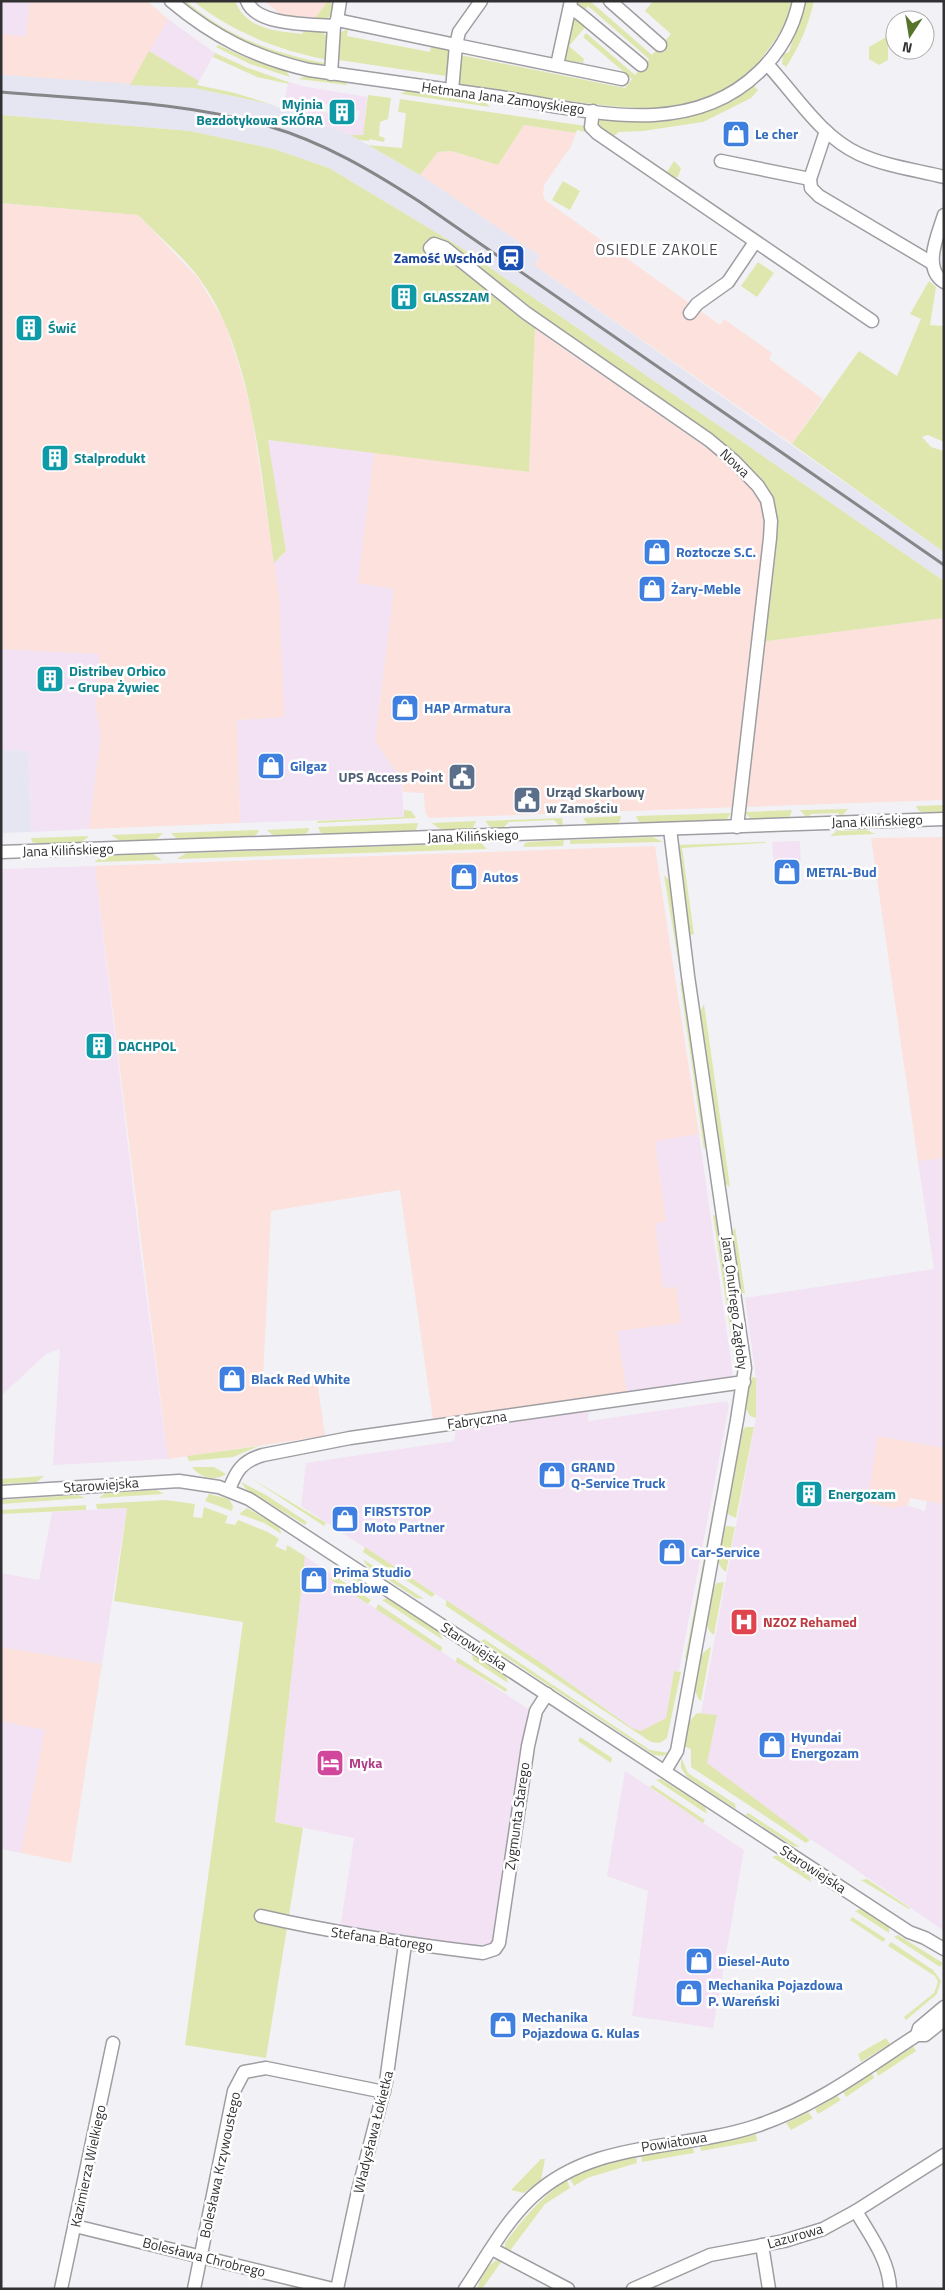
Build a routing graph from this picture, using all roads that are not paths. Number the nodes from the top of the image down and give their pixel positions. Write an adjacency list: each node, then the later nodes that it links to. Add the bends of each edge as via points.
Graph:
1 (171, 1): 14 (street, Hetmana Jana Zamoyskiego, via 206,28 245,50 286,65)
2 (247, 1): 8 (street, via 265,18)
3 (340, 1): 8 (street)
4 (482, 1): 9 (street, via 459,32)
5 (610, 1): 10 (street)
6 (799, 1): 11 (street, Hetmana Jana Zamoyskiego, via 789,34)
7 (570, 4): 12 (street); 13 (street)
8 (336, 23): 9 (street); 14 (street)
9 (456, 45): 12 (street); 16 (street)
10 (660, 45)
11 (767, 64): 17 (street, Hetmana Jana Zamoyskiego, via 719,100 688,111 643,116); 18 (street)
12 (557, 65): 15 (street)
13 (641, 65)
14 (331, 74): 16 (street, Hetmana Jana Zamoyskiego)
15 (622, 80)
16 (452, 90): 17 (street, Hetmana Jana Zamoyskiego)
17 (594, 111): 23 (street, via 591,127 597,133)
18 (826, 131): 20 (street, via 867,157); 21 (street)
19 (721, 161): 21 (street)
20 (944, 177)
21 (810, 179): 25 (street, via 811,188 819,196)
22 (944, 215): 25 (street)
23 (755, 242): 27 (street, via 728,282 697,304); 28 (street)
24 (430, 248): 30 (street, Nowa, via 434,244 445,248 526,313 709,440 742,469 767,500 770,538)
25 (932, 263): 26 (street, via 936,275)
26 (944, 282)
27 (690, 313)
28 (872, 321)
29 (944, 819): 30 (street, Jana Kilińskiego)
30 (737, 827): 31 (street, Jana Kilińskiego)
31 (670, 829): 32 (street, Jana Kilińskiego); 33 (street, Jana Onufrego Zagłoby, via 688,976 744,1353)
32 (1, 852)
33 (744, 1382): 34 (street, Fabryczna, via 350,1438 263,1455 240,1466); 37 (street, Jana Onufrego Zagłoby, via 677,1750)
34 (229, 1490): 35 (street, Starowiejska, via 179,1481); 36 (street, Starowiejska, via 267,1510)
35 (1, 1492)
36 (547, 1694): 37 (street, Starowiejska); 40 (street, Zygmunta Starego, via 536,1711 528,1746)
37 (665, 1771): 39 (street, Starowiejska)
38 (261, 1916): 41 (street, Stefana Batorego)
39 (909, 1932): 42 (street, Starowiejska); 43 (street, Starowiejska, via 920,1944)
40 (499, 1943): 41 (street, Stefana Batorego, via 495,1950 483,1953)
41 (405, 1944): 48 (street, Władysława Łokietka)
42 (944, 1949)
43 (944, 1958)
44 (944, 2007): 46 (street, Powiatowa, via 919,2028)
45 (944, 2020): 46 (street, Powiatowa, via 925,2035)
46 (918, 2035): 53 (street, Powiatowa, via 811,2104 784,2116 735,2132 614,2154 575,2167 530,2198)
47 (114, 2043): 51 (street, Kazimierza Wielkiego)
48 (384, 2092): 54 (street, Bolesława Krzywoustego, via 266,2068 244,2072 234,2092); 58 (street, Władysława Łokietka)
49 (944, 2155): 50 (street, Lazurowa)
50 (856, 2211): 52 (street, Lazurowa, via 810,2234); 63 (street, via 882,2256)
51 (75, 2226): 54 (street, Bolesława Chrobrego); 55 (street, Kazimierza Wielkiego)
52 (762, 2245): 61 (street, Lazurowa, via 710,2255); 62 (street)
53 (492, 2249): 59 (street, Powiatowa); 60 (street)
54 (201, 2257): 56 (street, Bolesława Krzywoustego); 57 (street, Bolesława Chrobrego)
55 (60, 2289)
56 (194, 2289)
57 (333, 2289)
58 (337, 2289)
59 (465, 2289)
60 (568, 2289)
61 (633, 2289)
62 (769, 2289)
63 (890, 2289)

